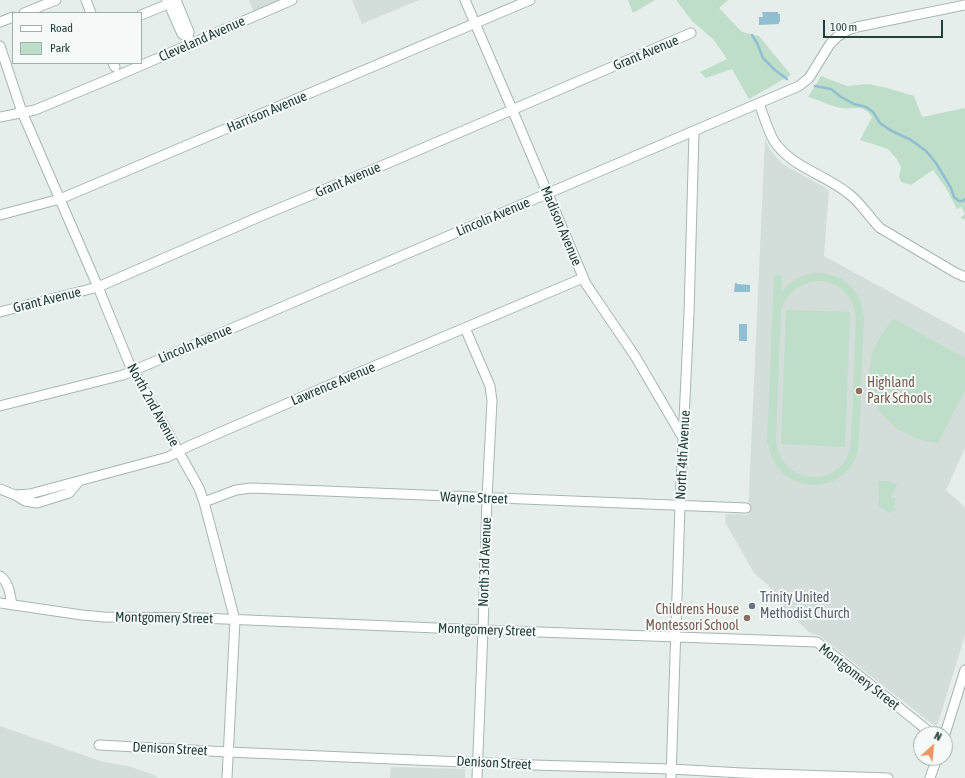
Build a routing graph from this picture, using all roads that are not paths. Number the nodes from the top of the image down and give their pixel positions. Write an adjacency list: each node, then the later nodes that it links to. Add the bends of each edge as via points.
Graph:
1 (56, 0): 8 (street)
2 (86, 0): 9 (street)
3 (292, 0): 15 (street, Cleveland Avenue)
4 (465, 0): 13 (street, Madison Avenue)
5 (530, 0): 13 (street, Harrison Avenue)
6 (173, 1): 10 (street); 15 (street, via 189,32)
7 (965, 5): 19 (street, Lincoln Avenue, via 848,30 830,44 809,78 799,86)
8 (26, 12)
9 (91, 12)
10 (142, 15)
11 (12, 17): 12 (street)
12 (0, 22)
13 (475, 23): 20 (street, Madison Avenue); 25 (street, Harrison Avenue)
14 (691, 34): 20 (street, Grant Avenue)
15 (190, 40): 18 (street, Cleveland Avenue)
16 (0, 46): 21 (street, North 2nd Avenue)
17 (141, 64): 21 (street, Cleveland Avenue, via 35,110)
18 (142, 64)
19 (759, 104): 23 (street, Lincoln Avenue); 27 (street, via 773,139 787,156 850,195 883,231)
20 (512, 109): 24 (street, Madison Avenue); 29 (street, Grant Avenue)
21 (22, 112): 22 (street, Cleveland Avenue); 25 (street, North 2nd Avenue)
22 (0, 117)
23 (694, 132): 24 (street, Lincoln Avenue); 34 (street, North 4th Avenue)
24 (548, 193): 28 (street, Madison Avenue); 32 (street, Lincoln Avenue)
25 (60, 200): 26 (street, Harrison Avenue); 29 (street, North 2nd Avenue)
26 (0, 214)
27 (965, 277)
28 (583, 278): 31 (street, Lawrence Avenue); 34 (street, Madison Avenue, via 635,356)
29 (98, 287): 30 (street, Grant Avenue); 32 (street, North 2nd Avenue)
30 (0, 312)
31 (465, 328): 35 (street, Lawrence Avenue); 37 (street, North 3rd Avenue, via 490,386 492,401)
32 (133, 370): 33 (street, Lincoln Avenue, via 123,375); 35 (street, North 2nd Avenue)
33 (0, 406)
34 (683, 438): 39 (street, North 4th Avenue)
35 (178, 452): 36 (street, Lawrence Avenue, via 79,481 70,493 37,503 25,501); 38 (street, North 2nd Avenue, via 200,488)
36 (0, 489)
37 (487, 498): 38 (street, Wayne Street, via 251,488 236,490); 39 (street, Wayne Street); 45 (street, North 3rd Avenue)
38 (204, 502): 44 (street, North 2nd Avenue)
39 (680, 505): 40 (street, Wayne Street); 46 (street, North 4th Avenue)
40 (746, 508)
41 (0, 576): 43 (street, via 6,581)
42 (0, 603): 43 (street, Montgomery Street)
43 (12, 605): 44 (street, Montgomery Street, via 104,617)
44 (235, 620): 45 (street, Montgomery Street); 51 (street, North 2nd Avenue)
45 (483, 630): 46 (street, Montgomery Street); 52 (street, North 3rd Avenue)
46 (676, 637): 48 (street, Montgomery Street, via 817,642); 54 (street, North 4th Avenue)
47 (965, 670): 49 (street)
48 (922, 726)
49 (948, 726)
50 (99, 745): 51 (street, Denison Street)
51 (228, 752): 52 (street, Denison Street); 55 (street, North 2nd Avenue)
52 (478, 762): 54 (street, Denison Street); 56 (street, North 3rd Avenue)
53 (934, 766): 58 (street)
54 (671, 774): 57 (street, Denison Street, via 742,773)
55 (227, 778)
56 (477, 778)
57 (888, 778)
58 (930, 778)

